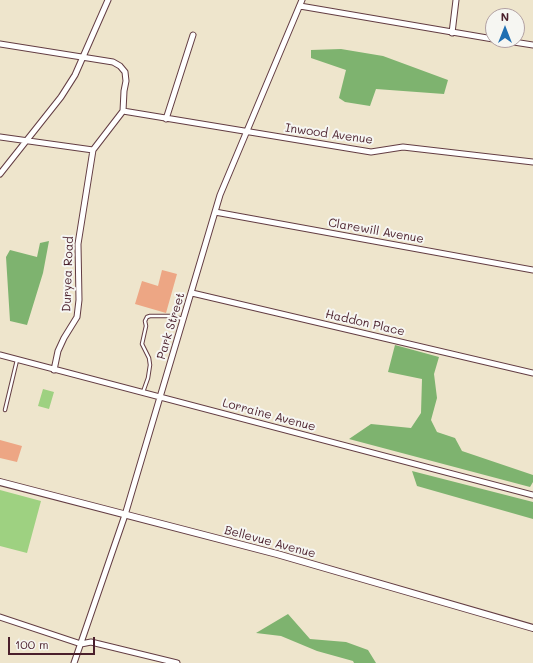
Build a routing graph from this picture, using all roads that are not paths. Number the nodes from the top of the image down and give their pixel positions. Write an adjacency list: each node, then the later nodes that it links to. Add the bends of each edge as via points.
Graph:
1 (108, 0): 9 (street)
2 (302, 0): 4 (street, Park Street)
3 (456, 0): 5 (street)
4 (300, 6): 5 (street); 12 (street, Park Street)
5 (452, 33): 7 (street)
6 (193, 35): 11 (street)
7 (485, 38)
8 (0, 44): 9 (street)
9 (83, 56): 10 (street, via 112,62 125,72); 14 (street, via 61,97)
10 (123, 111): 11 (street, Inwood Avenue); 15 (street)
11 (166, 119): 12 (street, Inwood Avenue)
12 (247, 132): 16 (street, Inwood Avenue, via 372,152 403,147); 18 (street, Park Street)
13 (0, 138): 14 (street)
14 (25, 142): 15 (street); 17 (street)
15 (93, 150): 24 (street, Duryea Road, via 78,244 77,317 58,351)
16 (533, 162)
17 (0, 174)
18 (215, 212): 19 (street, Clarewill Avenue); 20 (street, Park Street)
19 (533, 270)
20 (192, 292): 21 (street, Park Street); 25 (street, Haddon Place)
21 (184, 319): 26 (lane, via 172,316 147,317 142,344 150,365); 27 (street, Park Street)
22 (0, 355): 23 (street, Lorraine Avenue)
23 (18, 360): 24 (street, Lorraine Avenue); 28 (lane)
24 (54, 370): 26 (street, Lorraine Avenue)
25 (533, 373)
26 (143, 392): 27 (street, Lorraine Avenue)
27 (160, 397): 30 (street, Lorraine Avenue); 31 (street, Park Street)
28 (5, 410)
29 (0, 482): 31 (street, Bellevue Avenue)
30 (533, 496)
31 (125, 515): 33 (street, Bellevue Avenue, via 277,554); 34 (street, Park Street)
32 (0, 617): 34 (street)
33 (533, 628)
34 (81, 644): 35 (street, Park Street); 36 (street, via 91,642)
35 (74, 663)
36 (177, 663)

